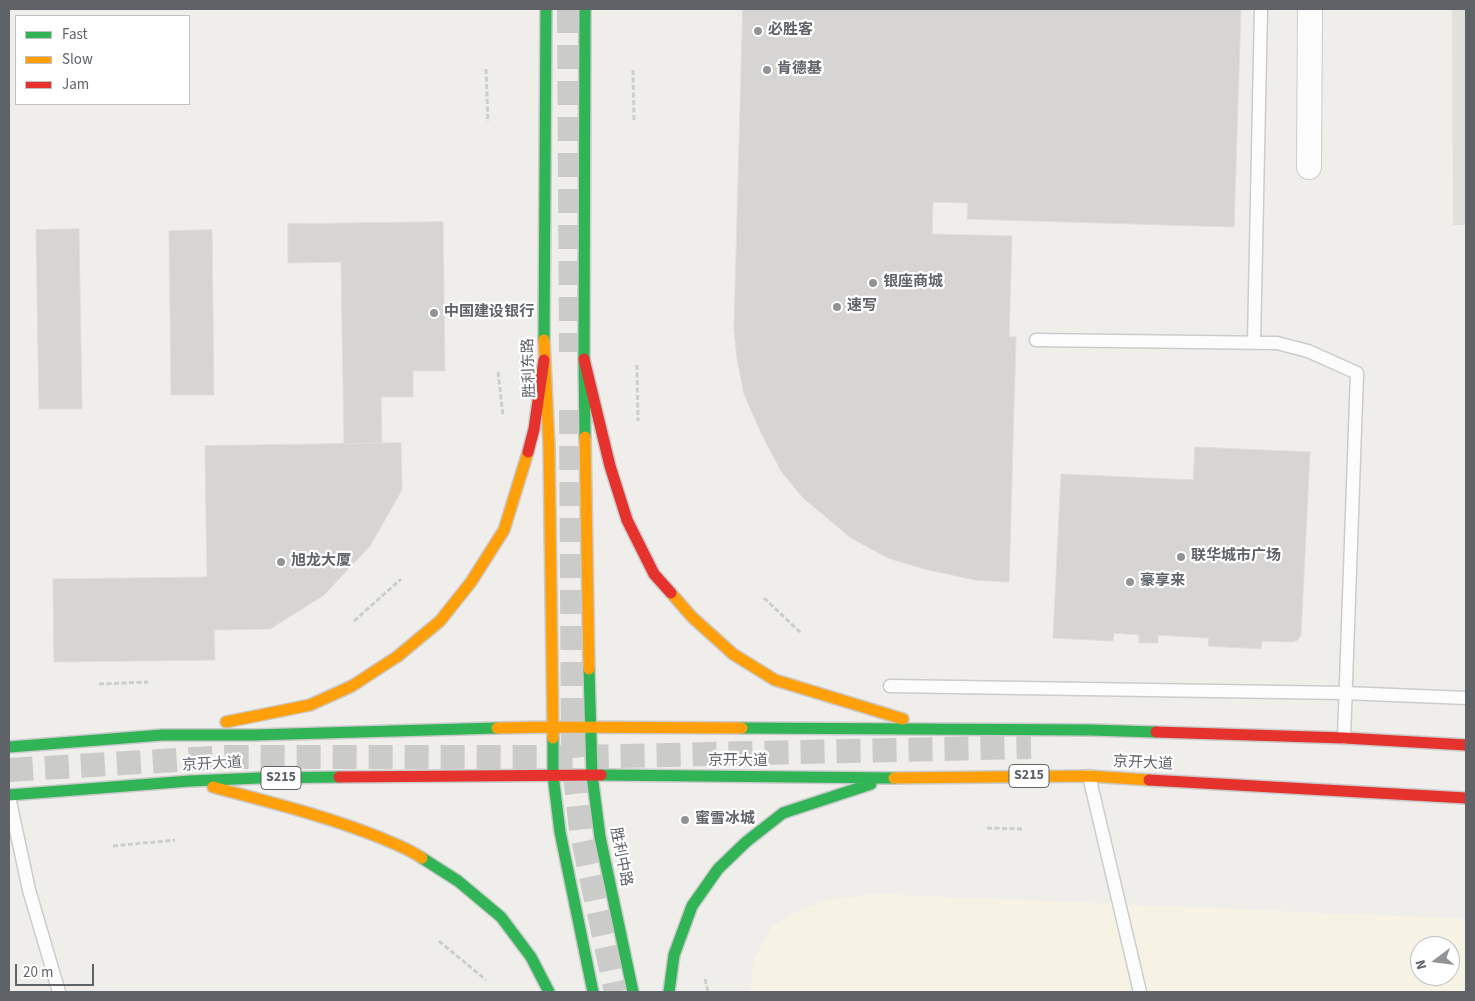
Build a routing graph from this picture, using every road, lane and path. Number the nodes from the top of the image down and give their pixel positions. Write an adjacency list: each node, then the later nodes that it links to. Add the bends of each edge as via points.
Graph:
1 (546, 9): 12 (main road, 胜利东路)
2 (585, 9): 13 (main road)
3 (1261, 9): 11 (lane)
4 (1310, 9): 9 (street)
5 (486, 69): 8 (path)
6 (634, 70): 7 (path)
7 (634, 121)
8 (488, 122)
9 (1309, 167)
10 (1036, 340): 11 (lane)
11 (1254, 342): 25 (lane, via 1277,343 1308,351 1357,373)
12 (544, 360): 27 (main road, 胜利东路, via 549,446); 30 (main road, via 534,429 504,530 471,582 440,621 398,656 352,686 310,705)
13 (584, 360): 28 (main road); 29 (main road, via 627,520 654,574 692,617 733,654 775,680)
14 (637, 365): 17 (path)
15 (498, 372): 16 (path)
16 (503, 416)
17 (638, 421)
18 (401, 579): 20 (path)
19 (764, 598): 21 (path)
20 (354, 621)
21 (801, 633)
22 (148, 682): 23 (path)
23 (99, 684)
24 (890, 686): 25 (lane)
25 (1345, 693): 26 (lane); 31 (lane)
26 (1466, 698)
27 (552, 727): 28 (main road, 京开大道); 30 (main road, 京开大道); 34 (main road)
28 (590, 727): 29 (main road, 京开大道); 35 (main road, 胜利中路)
29 (933, 728): 31 (main road, 京开大道)
30 (162, 735): 33 (main road, 京开大道)
31 (1344, 738): 32 (main road, 京开大道)
32 (1466, 745)
33 (9, 747)
34 (553, 775): 35 (main road, 京开大道 / S215); 38 (main road, 京开大道 / S215); 50 (main road, via 560,832)
35 (592, 775): 37 (main road, 京开大道 / S215); 51 (main road, 胜利中路, via 600,837)
36 (1089, 776): 37 (main road, 京开大道 / S215); 40 (main road, 京开大道 / S215); 54 (lane)
37 (888, 778): 52 (main road, via 783,813 718,869 692,906 674,955)
38 (190, 781): 39 (main road, 京开大道 / S215); 49 (main road, via 350,826 412,851 458,881 501,917 531,957)
39 (9, 796): 48 (lane, via 29,890)
40 (1466, 798)
41 (987, 828): 42 (path)
42 (1024, 829)
43 (175, 840): 44 (path)
44 (113, 846)
45 (439, 941): 47 (path)
46 (705, 979): 53 (path)
47 (486, 980)
48 (59, 992)
49 (549, 992)
50 (593, 992)
51 (633, 992)
52 (669, 992)
53 (708, 992)
54 (1140, 992)

